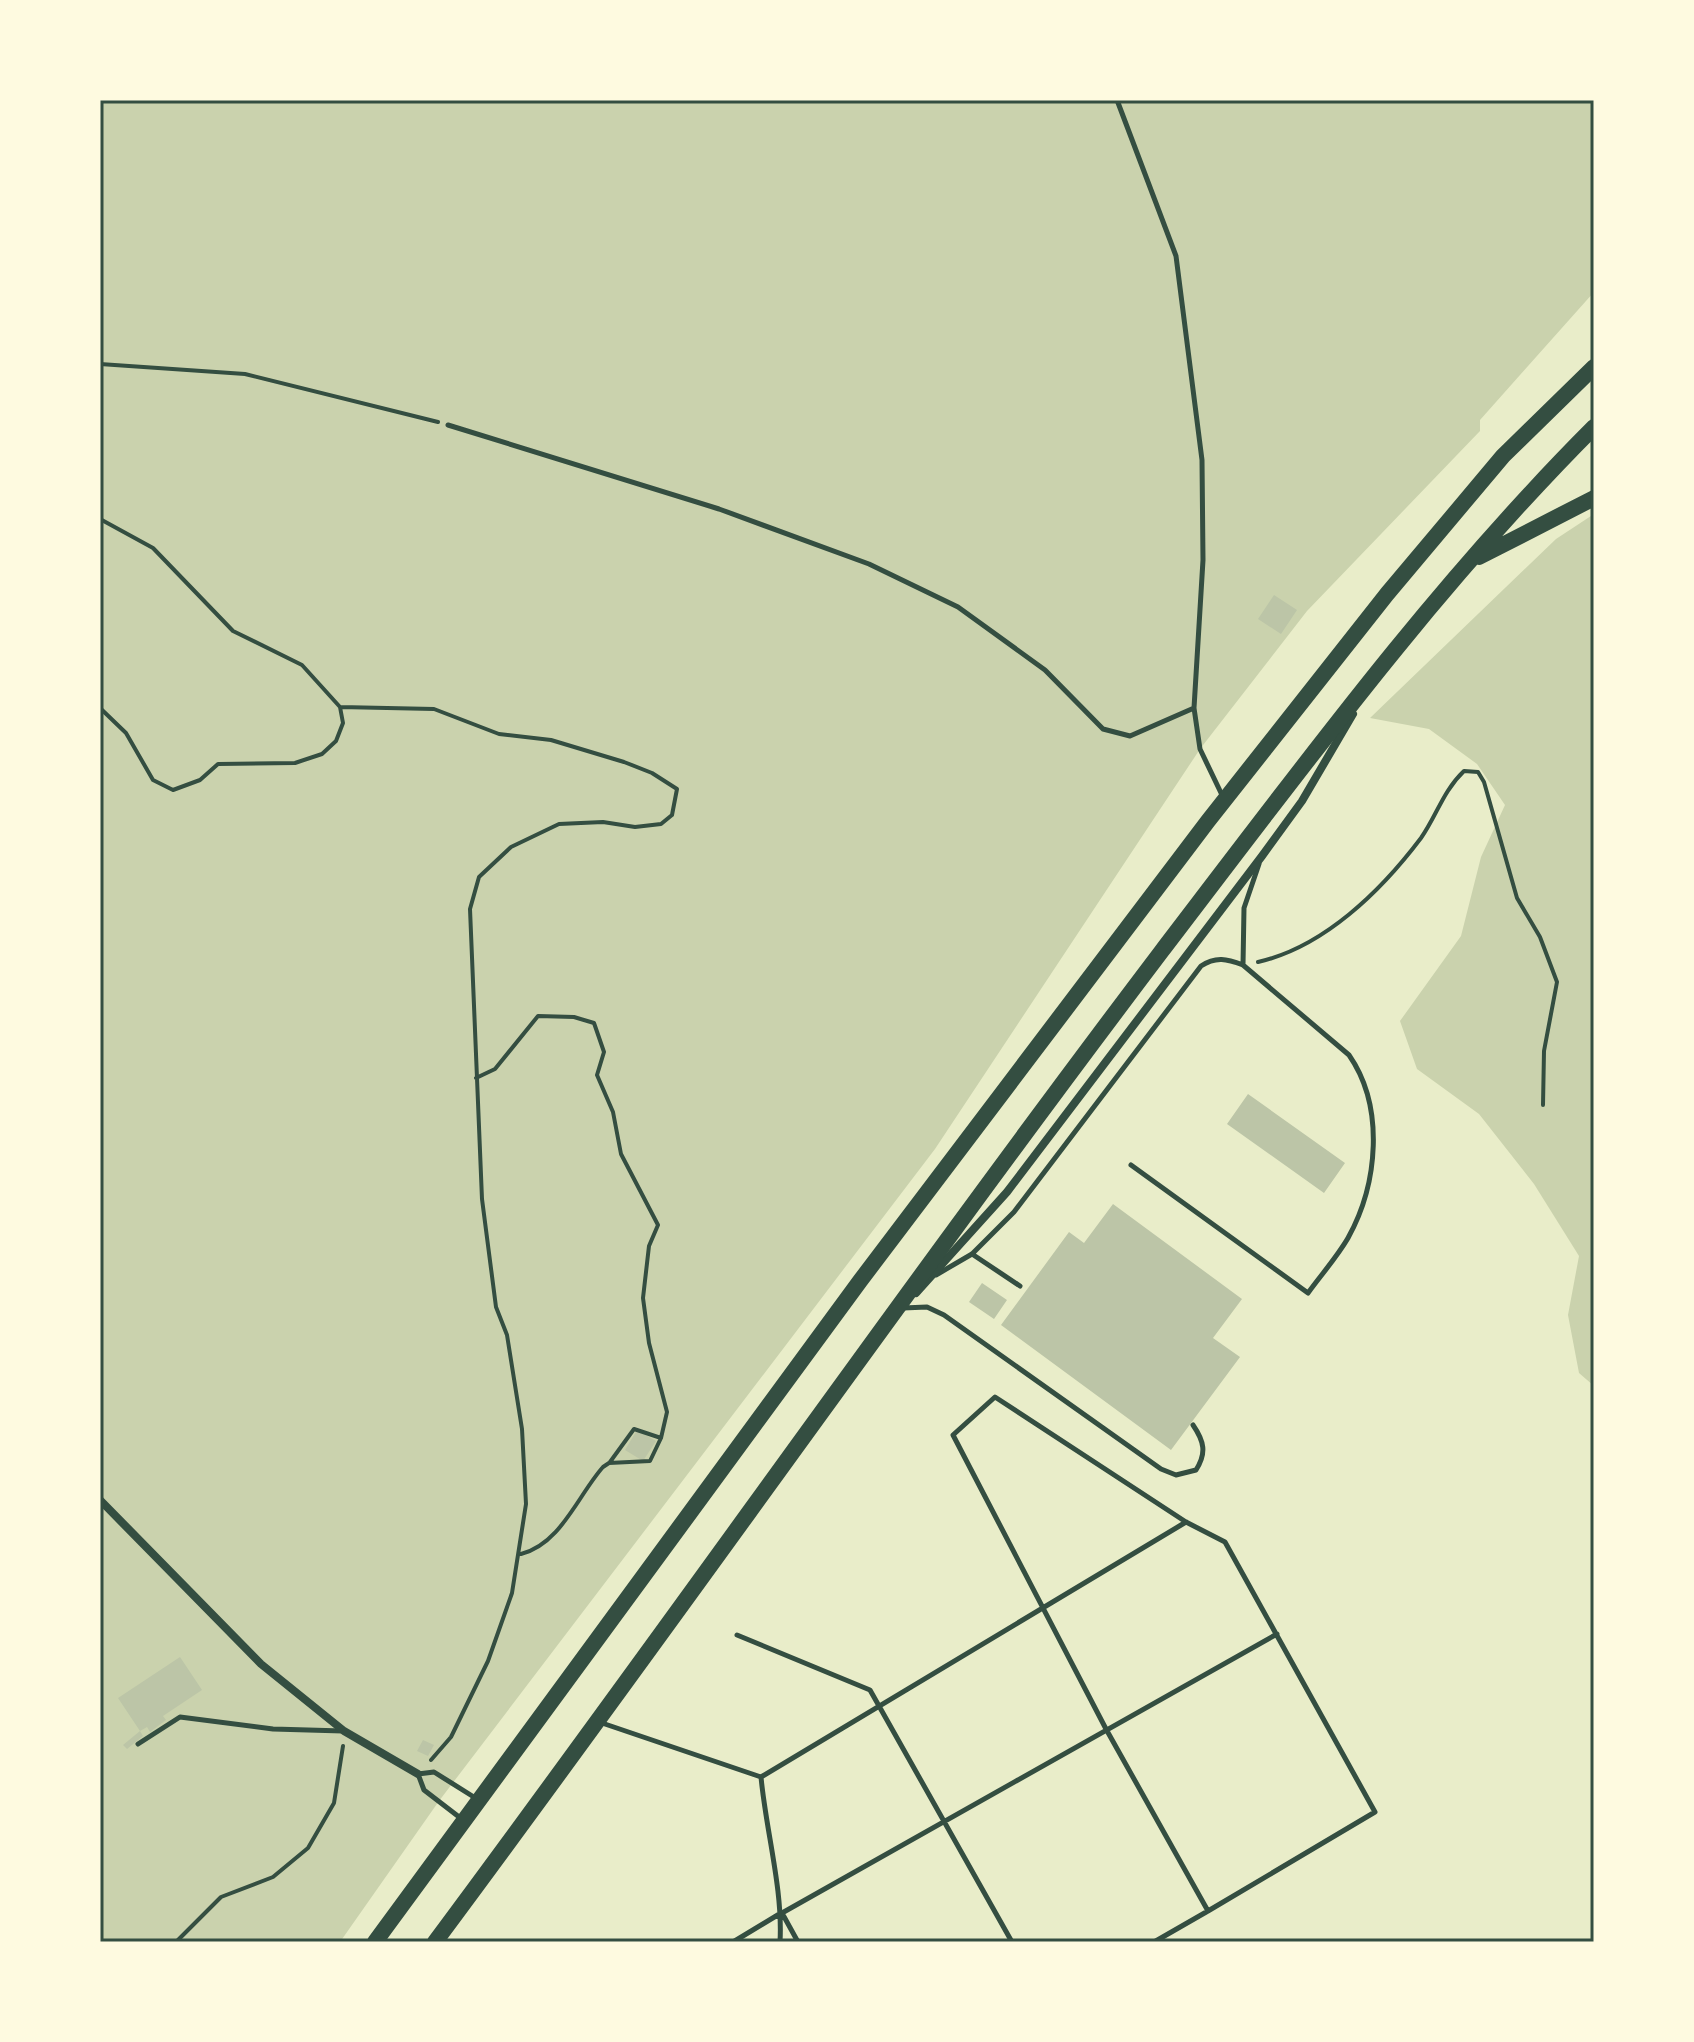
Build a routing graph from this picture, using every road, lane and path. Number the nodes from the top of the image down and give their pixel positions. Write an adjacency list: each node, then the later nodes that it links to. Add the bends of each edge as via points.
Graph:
1 (1117, 100): 12 (lane, via 1176,256 1202,460 1203,560)
2 (100, 364): 4 (path, via 245,374)
3 (1594, 367): 13 (main road, via 1503,456)
4 (448, 425): 12 (lane, via 719,509 869,564 958,607 1045,670 1103,729 1130,736)
5 (1594, 427): 8 (main road)
6 (1594, 498): 8 (main road)
7 (100, 519): 10 (path, via 153,548 233,631 302,665)
8 (1470, 562): 9 (main road)
9 (1369, 686): 14 (street, via 1302,801); 22 (main road, via 1058,1088)
10 (340, 707): 11 (path, via 343,723 336,741 322,754 295,763 218,764 200,780 173,790 153,780 126,733); 16 (path, via 434,709 499,734 551,740 624,762 677,789 672,815 661,824 559,824 511,847 479,877 470,909)
11 (100, 708)
12 (1194, 708): 13 (lane, via 1200,749)
13 (1225, 800): 39 (main road, via 860,1281)
14 (1262, 856): 15 (lane, via 1244,908); 20 (street, via 1007,1192)
15 (1243, 965): 17 (path, via 1291,953 1372,895 1422,836 1448,786 1464,771 1478,772 1517,898 1557,982 1544,1051); 18 (lane, via 1359,1069 1374,1122 1374,1152 1348,1237 1308,1293); 19 (lane, via 1222,958 1201,966 1014,1212)
16 (476, 1078): 24 (path, via 495,1069 538,1016 594,1023 604,1052 598,1081 613,1112 621,1154 658,1225 643,1286 649,1343 667,1404); 28 (path, via 492,1276 522,1429 526,1504)
17 (1543, 1105)
18 (1131, 1165)
19 (972, 1254): 20 (lane); 21 (lane)
20 (936, 1275): 22 (street)
21 (1020, 1286)
22 (898, 1310): 23 (lane, via 927,1307 944,1315 1176,1475 1196,1470 1204,1451); 33 (main road)
23 (1193, 1425)
24 (661, 1438): 25 (path, via 650,1461); 25 (path, via 634,1429)
25 (609, 1463): 28 (path, via 558,1530)
26 (100, 1500): 35 (street, via 261,1664)
27 (1186, 1522): 29 (lane); 29 (lane, via 995,1397 953,1435); 30 (lane, via 1225,1542)
28 (521, 1554): 37 (path, via 479,1682 451,1737)
29 (1042, 1608): 32 (lane); 34 (lane)
30 (1277, 1634): 34 (lane); 42 (lane, via 1375,1812)
31 (737, 1635): 32 (lane, via 870,1690)
32 (879, 1706): 38 (lane); 41 (lane)
33 (598, 1722): 38 (lane); 46 (main road)
34 (1106, 1729): 41 (lane); 42 (lane)
35 (344, 1731): 36 (lane, via 273,1729 180,1717); 37 (street); 44 (path, via 334,1803 308,1848 273,1877 221,1897)
36 (138, 1744)
37 (418, 1774): 39 (lane, via 434,1772); 40 (lane, via 424,1790)
38 (761, 1777): 43 (lane)
39 (478, 1799): 40 (main road)
40 (463, 1820): 45 (main road)
41 (944, 1822): 43 (lane); 50 (lane)
42 (1208, 1911): 51 (lane)
43 (782, 1913): 47 (lane); 48 (lane); 49 (lane)
44 (176, 1942)
45 (375, 1942)
46 (435, 1942)
47 (733, 1942)
48 (780, 1942)
49 (798, 1942)
50 (1012, 1942)
51 (1154, 1942)

